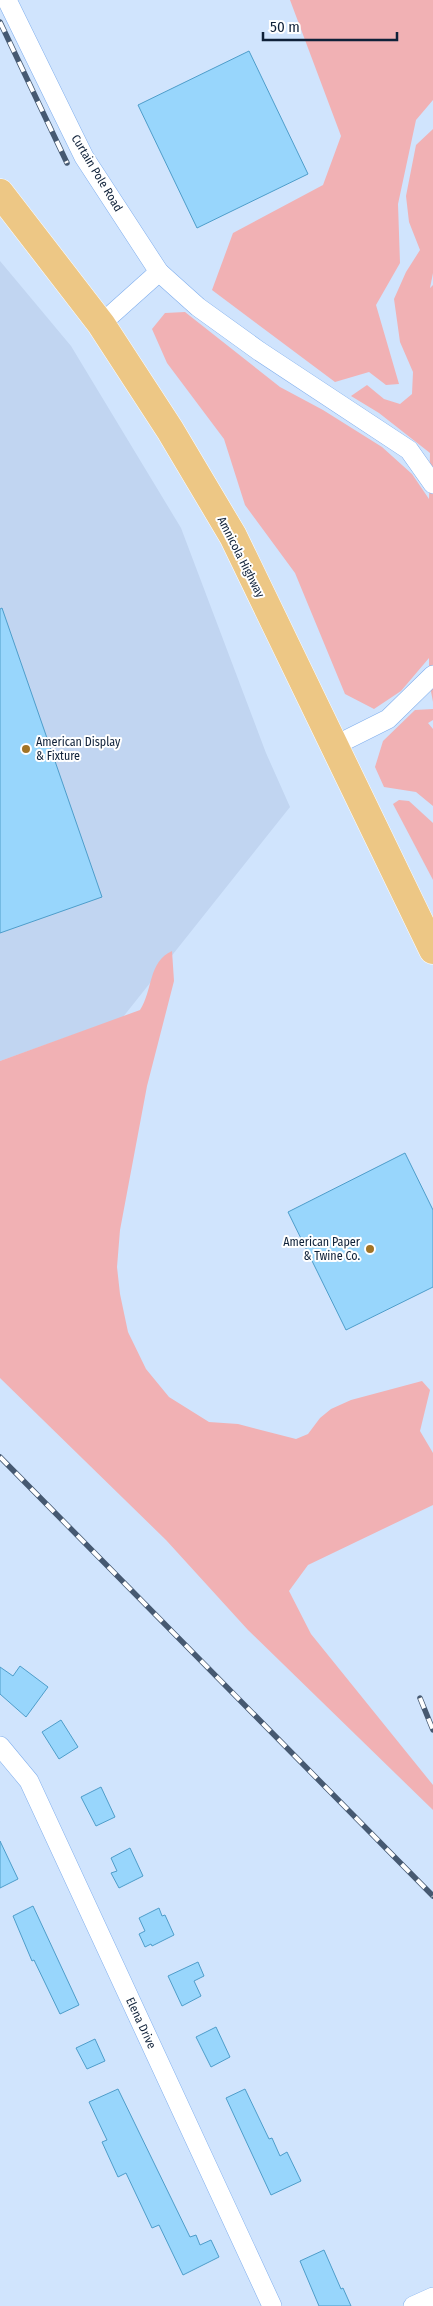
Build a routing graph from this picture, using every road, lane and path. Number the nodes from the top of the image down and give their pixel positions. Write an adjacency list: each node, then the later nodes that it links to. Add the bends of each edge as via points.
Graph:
1 (7, 0): 3 (street, Curtain Pole Road, via 84,157)
2 (0, 193): 4 (main road, Amnicola Highway)
3 (160, 272): 4 (street); 5 (street, Curtain Pole Road, via 198,307 259,351 409,450)
4 (101, 324): 7 (main road, Amnicola Highway, via 170,430 232,536)
5 (433, 484)
6 (433, 675): 7 (street, via 388,719)
7 (334, 746): 8 (main road, Amnicola Highway)
8 (433, 950)
9 (0, 1746): 11 (street, Elena Drive, via 29,1781)
10 (433, 2297): 12 (street)
11 (272, 2306)
12 (413, 2306)

